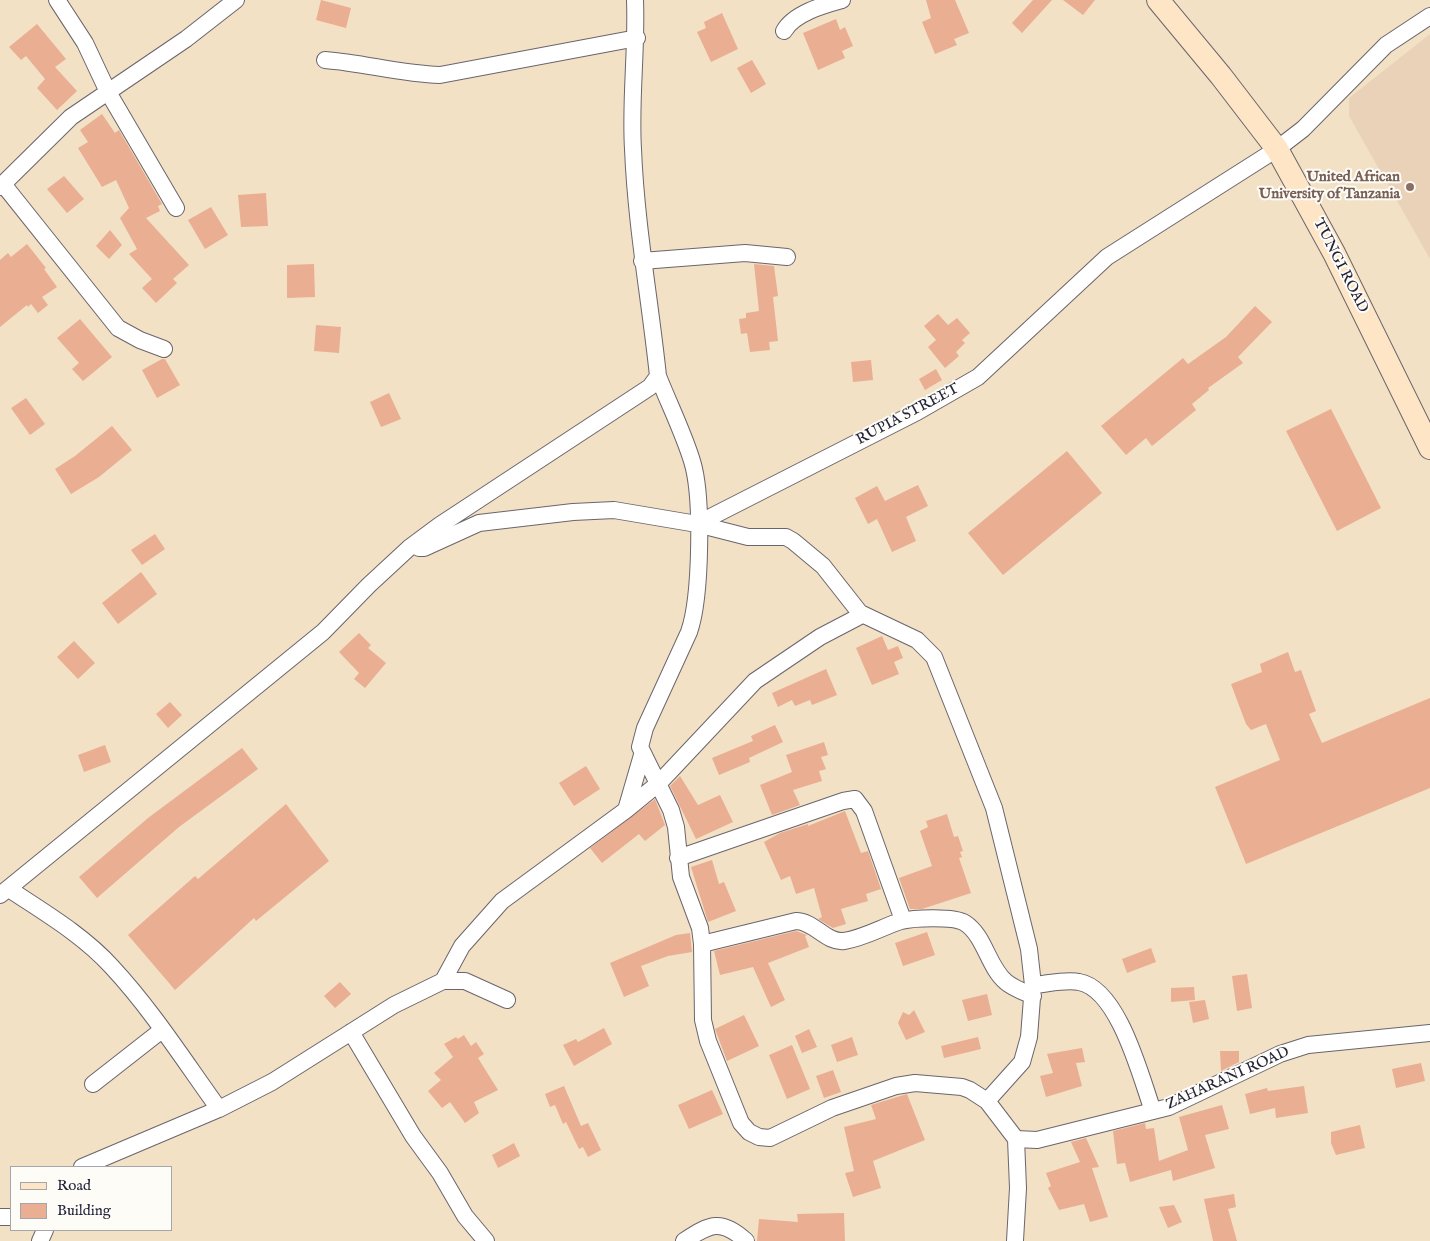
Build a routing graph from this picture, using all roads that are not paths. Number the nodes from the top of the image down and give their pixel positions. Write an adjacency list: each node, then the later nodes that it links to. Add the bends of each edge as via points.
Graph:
1 (57, 0): 10 (street, via 85,43)
2 (236, 0): 10 (street)
3 (635, 0): 8 (street)
4 (842, 0): 7 (street, via 803,15 788,24)
5 (1158, 0): 11 (main road, TUNGI ROAD)
6 (1430, 16): 11 (street, RUPIA STREET, via 1386,44 1303,129)
7 (784, 31)
8 (637, 38): 9 (street, via 440,75); 15 (street, via 633,147)
9 (325, 60)
10 (108, 92): 12 (street, via 71,117); 13 (street)
11 (1277, 149): 18 (main road, TUNGI ROAD, via 1334,253); 19 (street, RUPIA STREET, via 1107,257 978,377 917,412)
12 (1, 185): 16 (street, via 118,328)
13 (176, 208)
14 (787, 257): 15 (street, via 745,253)
15 (642, 260): 17 (street, via 649,290)
16 (164, 350)
17 (658, 376): 19 (street, via 693,463); 20 (street, via 650,387)
18 (1430, 448)
19 (698, 524): 20 (street, via 614,510 573,512 479,523 424,548); 21 (street, via 748,537 786,537 823,566); 22 (street, via 694,619 642,736)
20 (409, 548): 26 (street, via 323,632)
21 (862, 615): 23 (street, via 820,636 755,681); 30 (street, via 917,640 934,657 994,808 1029,949)
22 (642, 755): 23 (street); 24 (street)
23 (659, 783): 24 (street); 25 (street, via 675,820)
24 (626, 810): 29 (street, via 502,901 462,946)
25 (678, 858): 27 (street, via 855,799 864,811); 28 (street)
26 (5, 892): 32 (street, via 68,928 112,966)
27 (903, 920): 28 (street, via 842,941 829,937 806,922 796,921); 30 (street, via 952,919 962,922 972,930 1004,980)
28 (702, 944): 36 (street, via 701,1002 706,1034 737,1115 748,1132 770,1138 832,1108 905,1084 962,1087)
29 (443, 981): 31 (street, via 465,981); 33 (street, via 394,1005)
30 (1033, 990): 36 (street, via 1029,1037 1022,1062); 38 (street, via 1079,982 1104,998 1124,1029)
31 (507, 1000)
32 (162, 1030): 35 (street); 37 (street)
33 (351, 1032): 37 (street, via 272,1082); 41 (street, via 413,1136 465,1216)
34 (1430, 1033): 38 (street, ZAHARANI ROAD, via 1308,1045 1280,1054 1178,1103)
35 (93, 1084)
36 (988, 1101): 39 (street)
37 (219, 1109): 40 (street)
38 (1153, 1111): 39 (street, ZAHARANI ROAD, via 1037,1140)
39 (1016, 1139): 44 (street)
40 (84, 1166)
41 (486, 1241)
42 (684, 1241): 43 (street, via 704,1228 719,1225 734,1230)
43 (746, 1241)
44 (1015, 1241)

